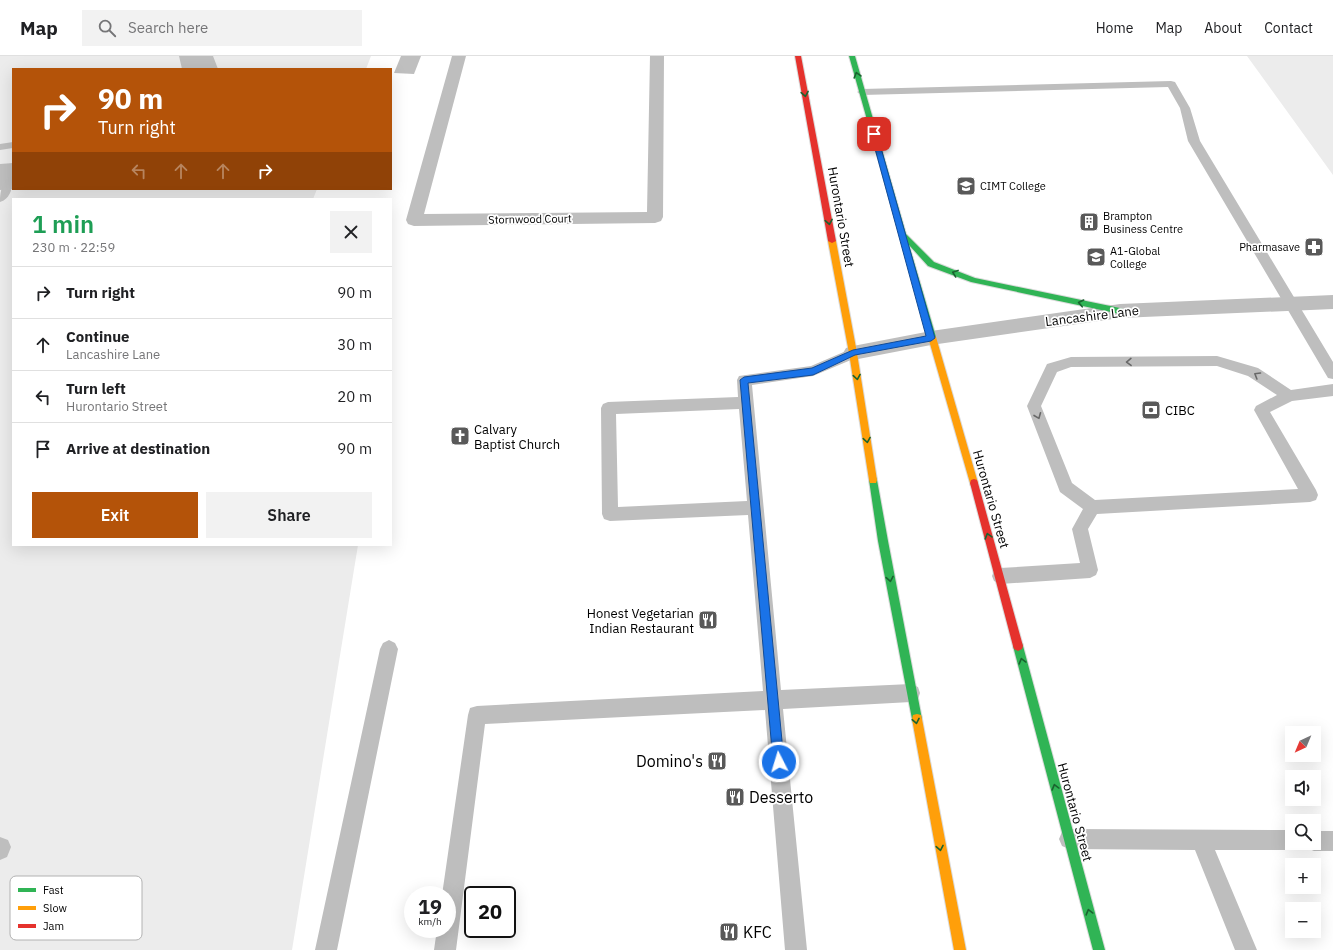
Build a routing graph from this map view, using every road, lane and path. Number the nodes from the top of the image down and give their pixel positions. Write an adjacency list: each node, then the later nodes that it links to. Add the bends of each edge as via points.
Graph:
1 (459, 56): 2 (street, Stornwood Court, via 414,220 655,217)
2 (658, 56)
3 (798, 56): 15 (main road, Hurontario Street, one-way to 15)
4 (852, 56): 5 (main road, Hurontario Street, one-way to 4)
5 (862, 92): 10 (main road, Hurontario Street); 12 (lane, via 1171,84 1185,108 1194,141)
6 (12, 145): 7 (lane)
7 (0, 147)
8 (12, 181): 9 (lane)
9 (0, 198)
10 (903, 234): 13 (main road, one-way to 10, via 974,280 931,264); 14 (main road, Hurontario Street)
11 (1333, 302): 12 (street, Lancashire Lane)
12 (1292, 303): 13 (street, Lancashire Lane); 16 (lane)
13 (1120, 311): 14 (street, Lancashire Lane)
14 (931, 338): 15 (street, Lancashire Lane); 22 (main road, Hurontario Street, one-way to 14)
15 (853, 353): 19 (lane, via 813,371 744,380); 24 (main road, Hurontario Street, one-way to 24, via 883,541)
16 (1333, 374)
17 (1333, 390): 18 (lane)
18 (1289, 396): 20 (lane, via 1261,410 1310,495); 20 (lane, one-way to 20, via 1253,372 1217,361 1071,362 1052,368 1034,406 1066,487)
19 (746, 403): 21 (lane); 21 (lane, via 608,408 610,514)
20 (1092, 506): 22 (lane, via 1080,529 1090,570)
21 (755, 508): 25 (lane)
22 (1000, 576): 26 (main road, Hurontario Street, one-way to 22)
23 (389, 649): 31 (lane)
24 (911, 693): 25 (lane); 34 (main road, Hurontario Street, one-way to 34)
25 (773, 700): 32 (lane, via 477,715); 33 (lane)
26 (1069, 839): 27 (lane); 35 (main road, Hurontario Street, one-way to 26)
27 (1201, 840): 28 (lane); 36 (lane)
28 (1285, 840)
29 (1321, 840): 30 (lane)
30 (1333, 841)
31 (326, 950)
32 (445, 950)
33 (796, 950)
34 (960, 950)
35 (1099, 950)
36 (1246, 950)

